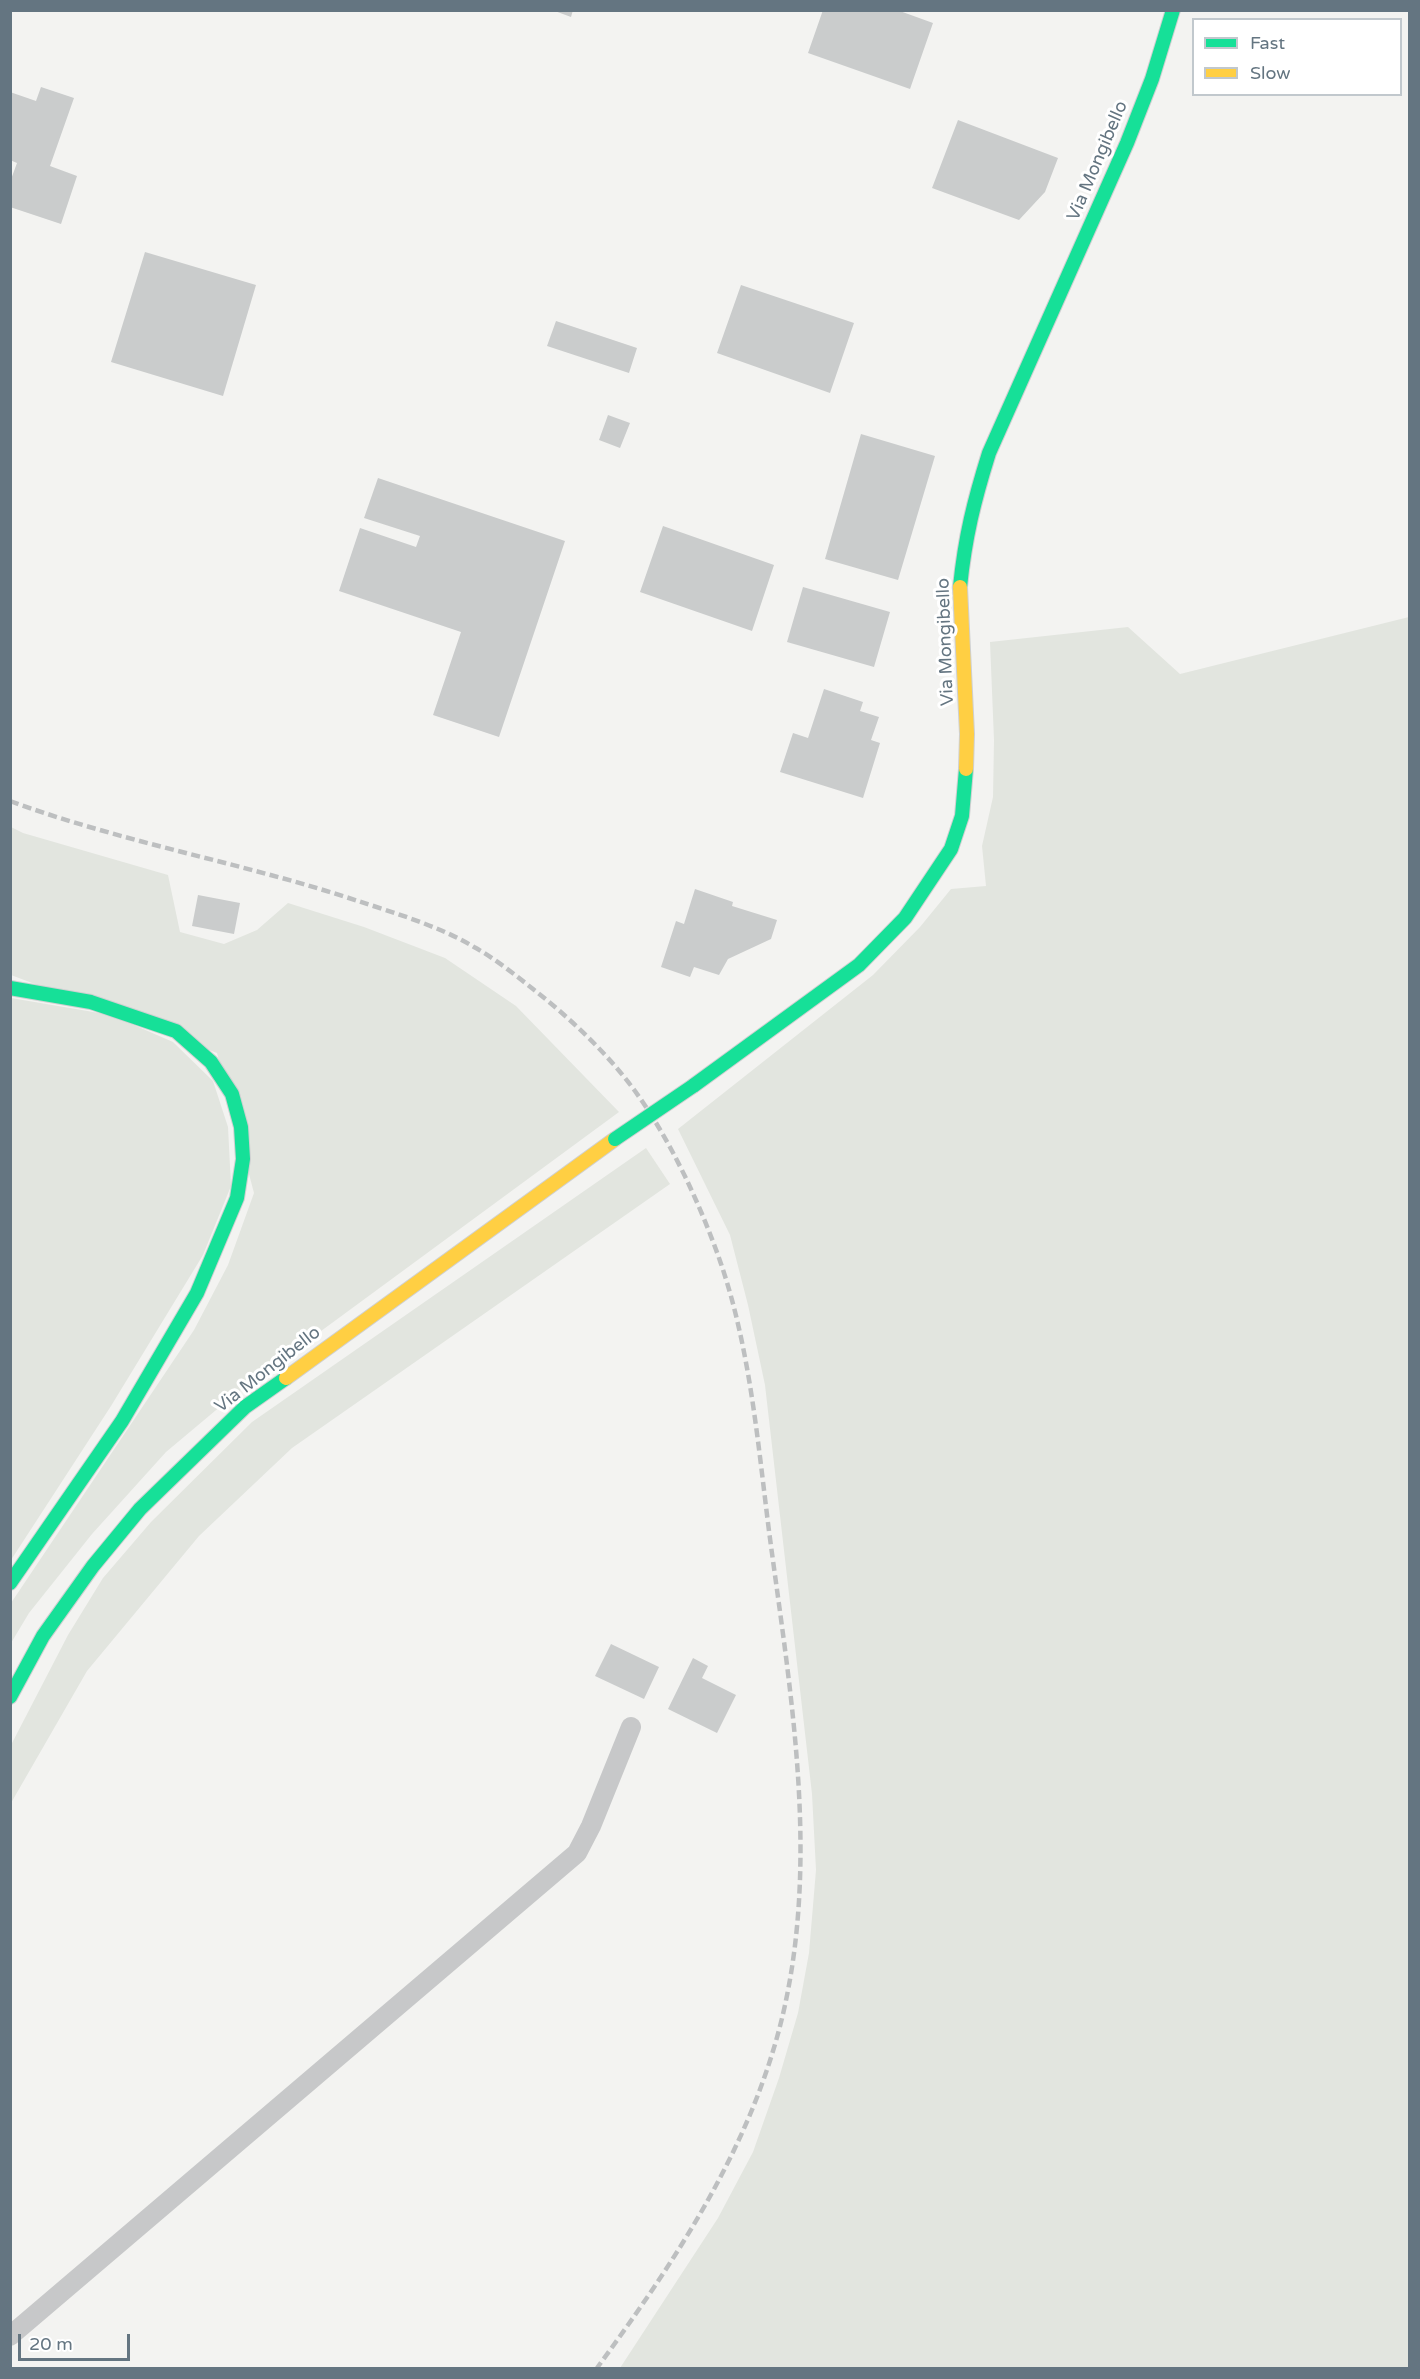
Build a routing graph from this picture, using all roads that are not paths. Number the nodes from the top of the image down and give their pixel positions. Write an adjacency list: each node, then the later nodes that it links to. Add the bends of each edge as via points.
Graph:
1 (1173, 10): 4 (street, Via Mongibello, bridge, via 1127,144 989,453 972,506 960,588 968,734 966,781 962,816 951,849 929,885 905,918 859,966 245,1407 140,1509 100,1558 43,1636)
2 (10, 988): 3 (street, via 91,1002 176,1031 212,1062 232,1094 241,1127 243,1160 237,1197 197,1293 122,1420)
3 (10, 1582)
4 (10, 1697)
5 (631, 1727): 6 (lane, via 577,1853)
6 (10, 2336)

